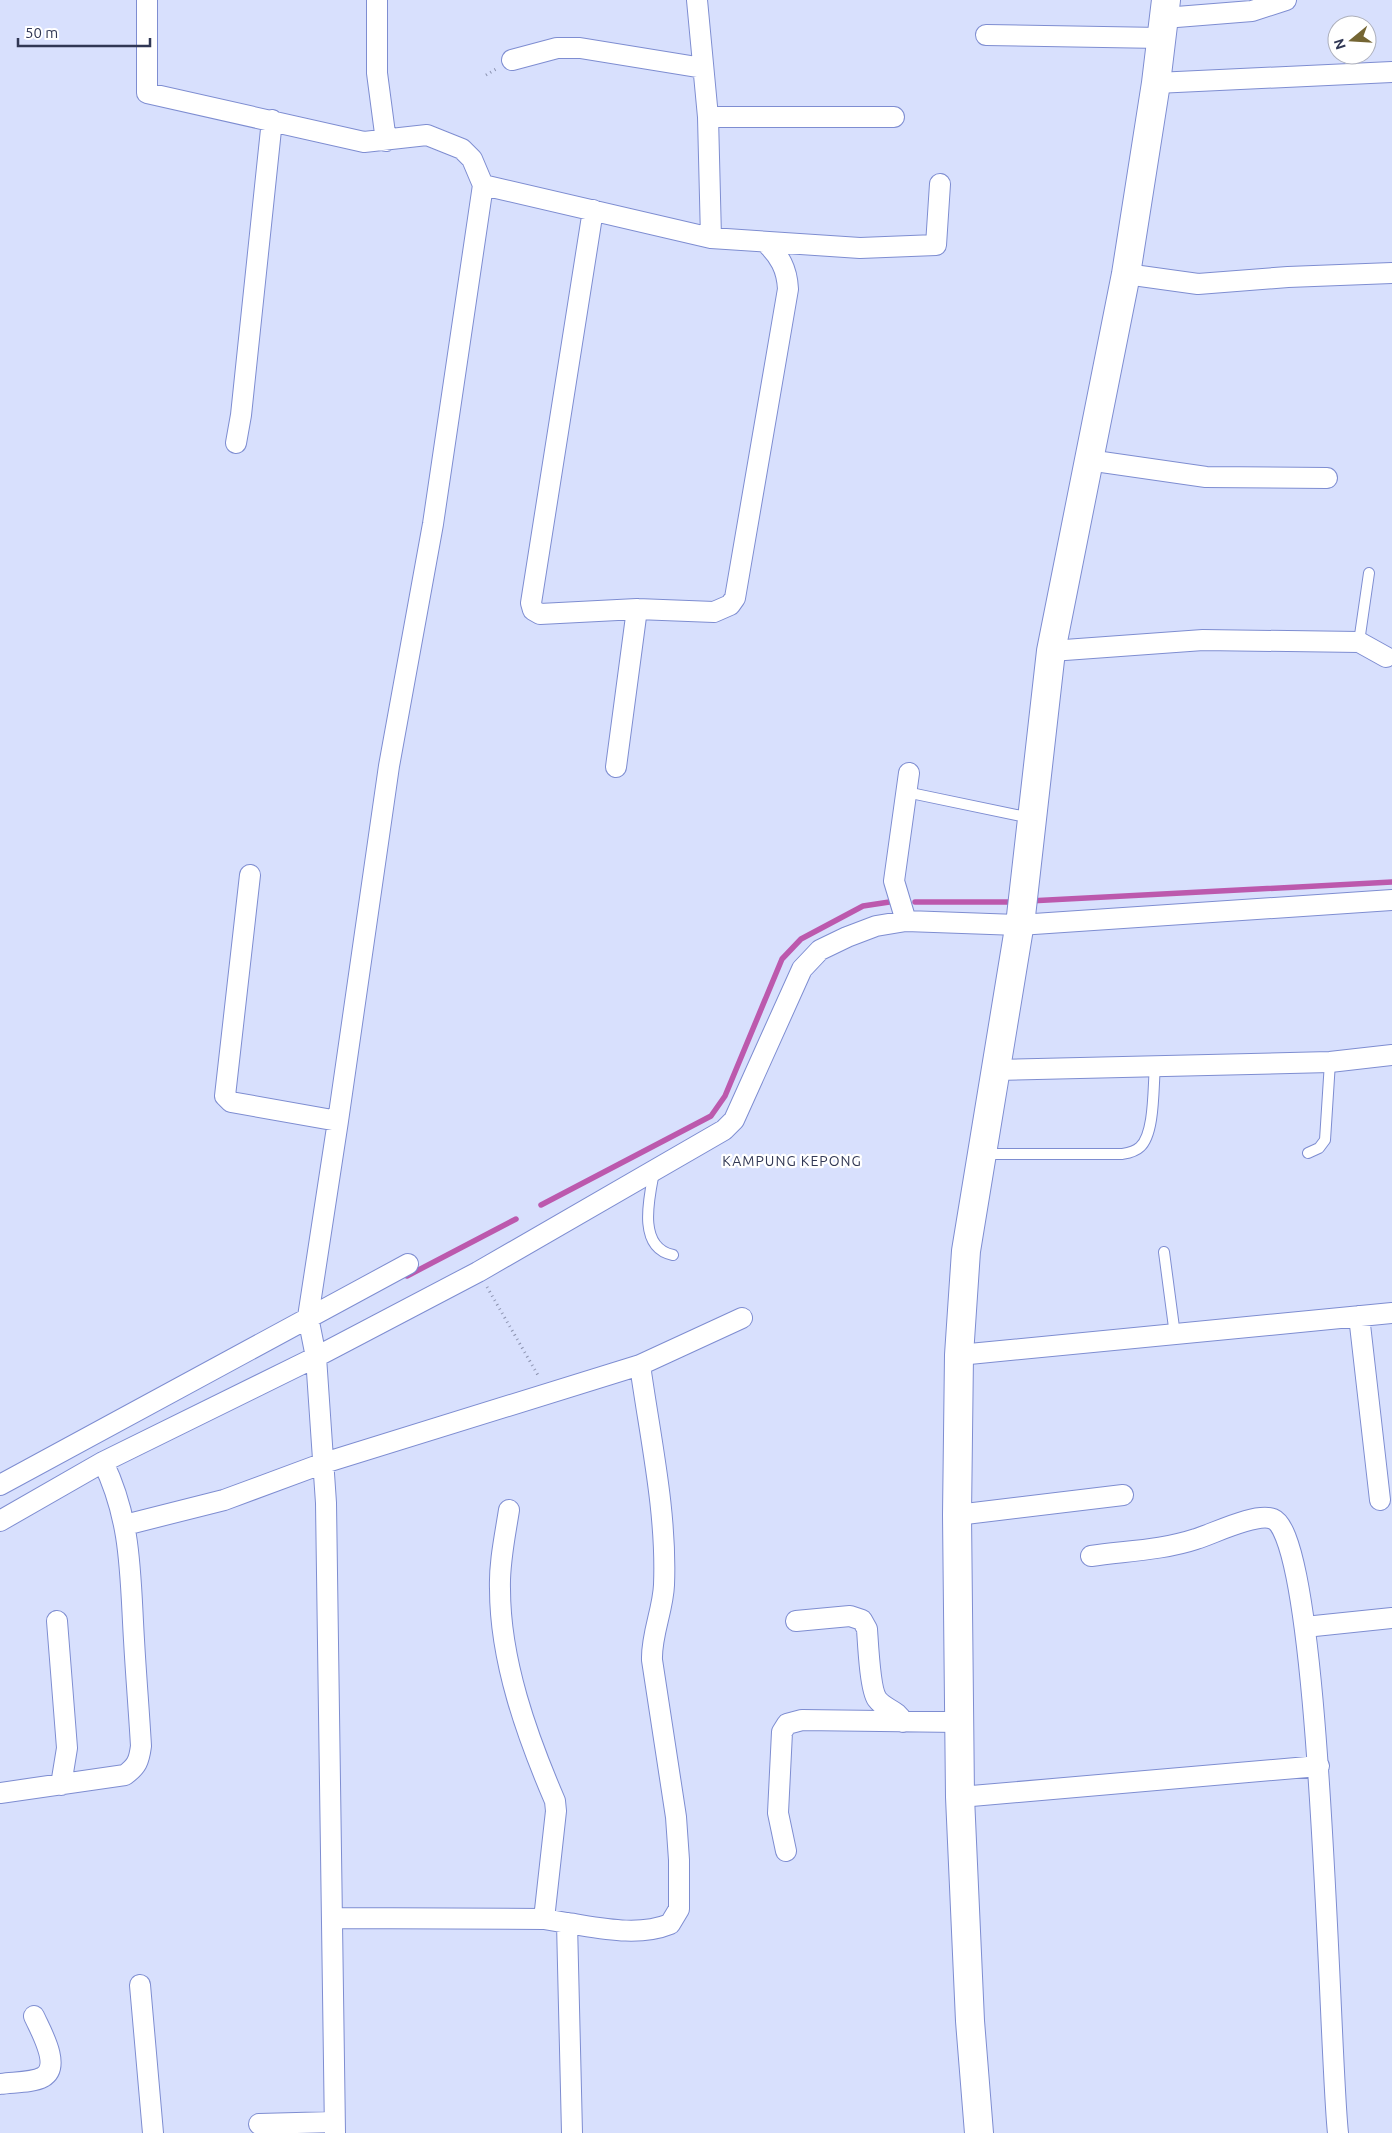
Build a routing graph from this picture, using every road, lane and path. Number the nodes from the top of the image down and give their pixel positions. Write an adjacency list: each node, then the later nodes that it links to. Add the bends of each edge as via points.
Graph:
1 (147, 0): 13 (street, via 147,93)
2 (377, 0): 14 (street, via 377,73)
3 (697, 0): 8 (street)
4 (1286, 0): 5 (street, via 1252,11)
5 (1164, 18): 6 (street); 10 (main road)
6 (986, 35)
7 (512, 60): 8 (street, via 556,48 580,48)
8 (703, 68): 11 (street)
9 (1392, 72): 10 (street)
10 (1156, 83): 21 (main road)
11 (708, 118): 12 (street); 18 (street)
12 (894, 118)
13 (272, 120): 14 (street, via 364,142); 22 (street)
14 (386, 141): 16 (street, via 427,135 462,149 472,159)
15 (940, 184): 19 (street, via 936,245 860,248)
16 (483, 185): 17 (street); 41 (street, via 433,524 389,766)
17 (593, 210): 18 (street); 26 (street, via 532,606 540,614)
18 (711, 238): 19 (street)
19 (765, 242): 26 (street, via 782,261 788,289 735,598 730,605 714,612)
20 (1392, 273): 21 (street, via 1198,284)
21 (1126, 274): 23 (main road)
22 (236, 443)
23 (1088, 460): 24 (street, via 1206,477); 28 (main road)
24 (1327, 478)
25 (1369, 572): 27 (lane)
26 (637, 609): 30 (street)
27 (1359, 642): 28 (street, via 1203,640); 29 (street)
28 (1051, 651): 32 (main road)
29 (1386, 657)
30 (616, 767)
31 (907, 783): 32 (lane); 36 (street, via 894,881)
32 (1032, 818): 35 (main road)
33 (250, 874): 41 (street, via 225,1096 232,1102)
34 (1392, 900): 35 (street)
35 (1020, 920): 36 (street); 40 (main road)
36 (906, 921): 44 (street, via 876,926 820,950 802,969 729,1126)
37 (1392, 1055): 38 (street)
38 (1330, 1062): 39 (street); 42 (lane, via 1325,1140 1319,1148)
39 (1154, 1066): 40 (street); 43 (lane, via 1149,1128 1141,1146 1132,1152)
40 (996, 1070): 43 (main road)
41 (338, 1121): 52 (street)
42 (1308, 1153)
43 (983, 1154): 55 (main road, via 966,1251)
44 (655, 1170): 46 (lane, via 648,1209 651,1237 656,1248); 48 (street)
45 (1164, 1252): 53 (lane)
46 (673, 1255)
47 (408, 1264): 52 (street)
48 (478, 1272): 54 (street); 57 (path)
49 (1392, 1313): 50 (street)
50 (1359, 1316): 53 (street); 62 (street)
51 (742, 1318): 56 (street)
52 (308, 1320): 54 (street); 60 (street)
53 (1175, 1334): 55 (street)
54 (315, 1354): 58 (street); 59 (street)
55 (959, 1355): 64 (main road)
56 (640, 1365): 57 (street); 81 (street, via 662,1525 664,1586 652,1660 676,1817 679,1909 670,1924 644,1930)
57 (549, 1394): 59 (street)
58 (103, 1462): 65 (street); 66 (street, via 116,1490)
59 (324, 1463): 66 (street, via 224,1500); 79 (street)
60 (0, 1485)
61 (1123, 1495): 64 (street)
62 (1380, 1500)
63 (509, 1510): 80 (street, via 500,1571 502,1620 526,1730 555,1801 556,1811)
64 (957, 1515): 73 (main road)
65 (0, 1521)
66 (125, 1526): 75 (street, via 140,1759 136,1767 125,1775)
67 (1091, 1556): 71 (street, via 1180,1544 1230,1524 1274,1519 1286,1533 1292,1550)
68 (1392, 1618): 71 (street)
69 (57, 1621): 75 (street, via 66,1748)
70 (796, 1621): 72 (street, via 850,1616 862,1620 867,1629 874,1693 881,1704 899,1713)
71 (1305, 1627): 74 (street)
72 (903, 1722): 73 (street); 78 (street, via 802,1720 787,1724 782,1732 777,1795)
73 (959, 1722): 77 (main road)
74 (1319, 1766): 77 (street); 92 (street)
75 (61, 1785): 76 (street)
76 (0, 1792)
77 (960, 1797): 84 (main road)
78 (786, 1851)
79 (333, 1918): 80 (street); 87 (street)
80 (544, 1918): 81 (street)
81 (568, 1923): 89 (street)
82 (140, 1985): 88 (street)
83 (34, 2016): 85 (street, via 49,2050 51,2064 47,2073 42,2078)
84 (970, 2021): 90 (main road); 91 (main road)
85 (0, 2084)
86 (259, 2124): 87 (street)
87 (335, 2127)
88 (154, 2133)
89 (572, 2133)
90 (961, 2133)
91 (979, 2133)
92 (1338, 2133)

